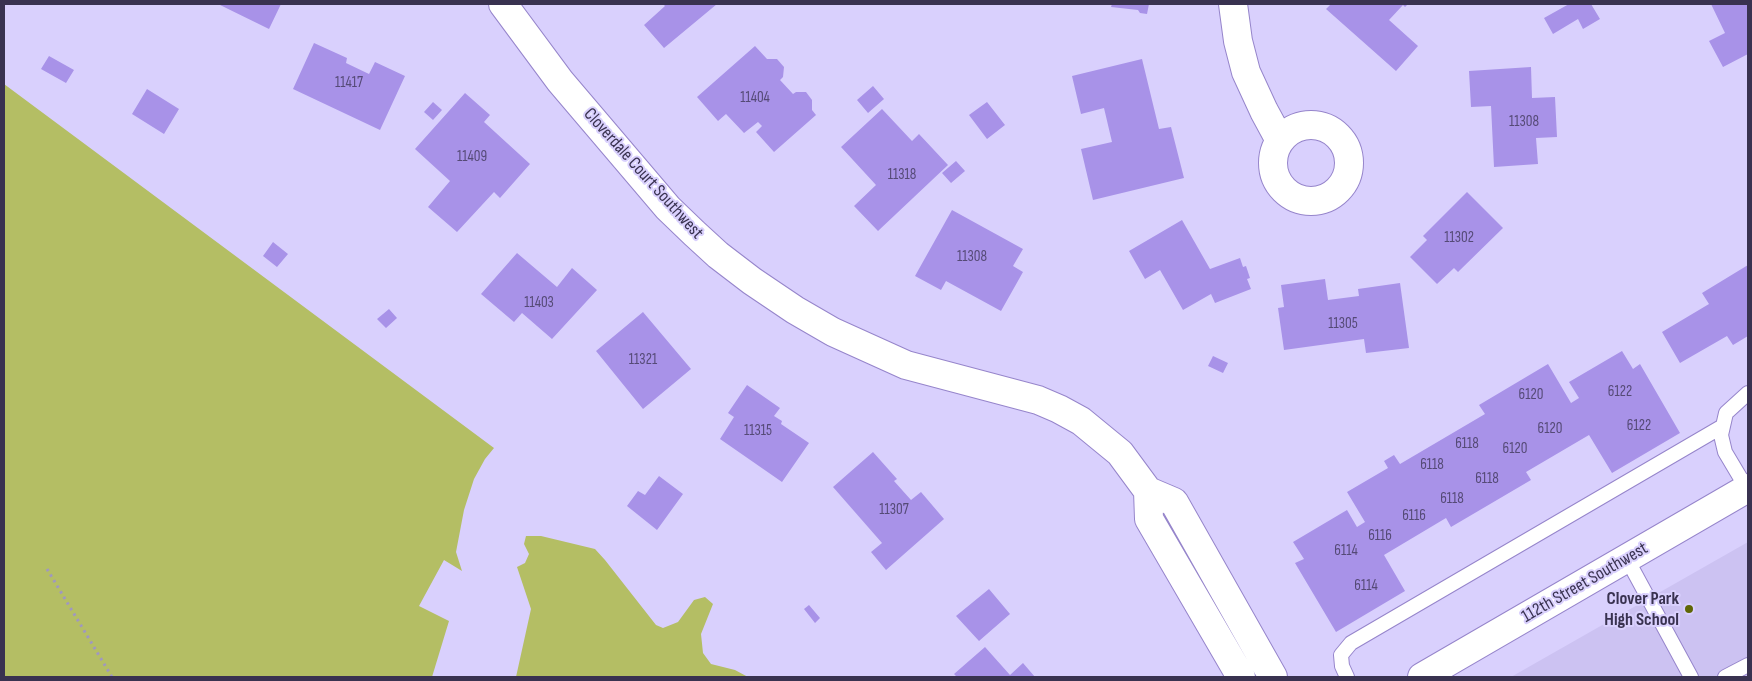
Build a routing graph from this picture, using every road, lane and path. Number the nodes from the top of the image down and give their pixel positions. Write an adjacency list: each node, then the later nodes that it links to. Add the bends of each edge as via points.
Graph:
1 (503, 4): 7 (street, Cloverdale Court Southwest, via 560,81 668,208 718,255 752,281 833,332 906,364 1038,400 1059,409 1080,421 1120,453)
2 (1233, 4): 3 (street, via 1246,72)
3 (1281, 138)
4 (1748, 393): 5 (lane, via 1726,413)
5 (1723, 426): 6 (lane, via 1725,452); 14 (lane, via 1351,642 1341,656)
6 (1748, 489): 8 (street, 112th Street Southwest)
7 (1148, 491): 12 (street, via 1149,519); 13 (street, via 1174,502)
8 (1627, 559): 15 (street, 112th Street Southwest); 16 (lane)
9 (48, 568): 11 (path)
10 (1748, 665): 17 (lane)
11 (112, 677)
12 (1241, 677)
13 (1272, 677)
14 (1346, 677)
15 (1422, 677)
16 (1691, 677)
17 (1725, 677)

